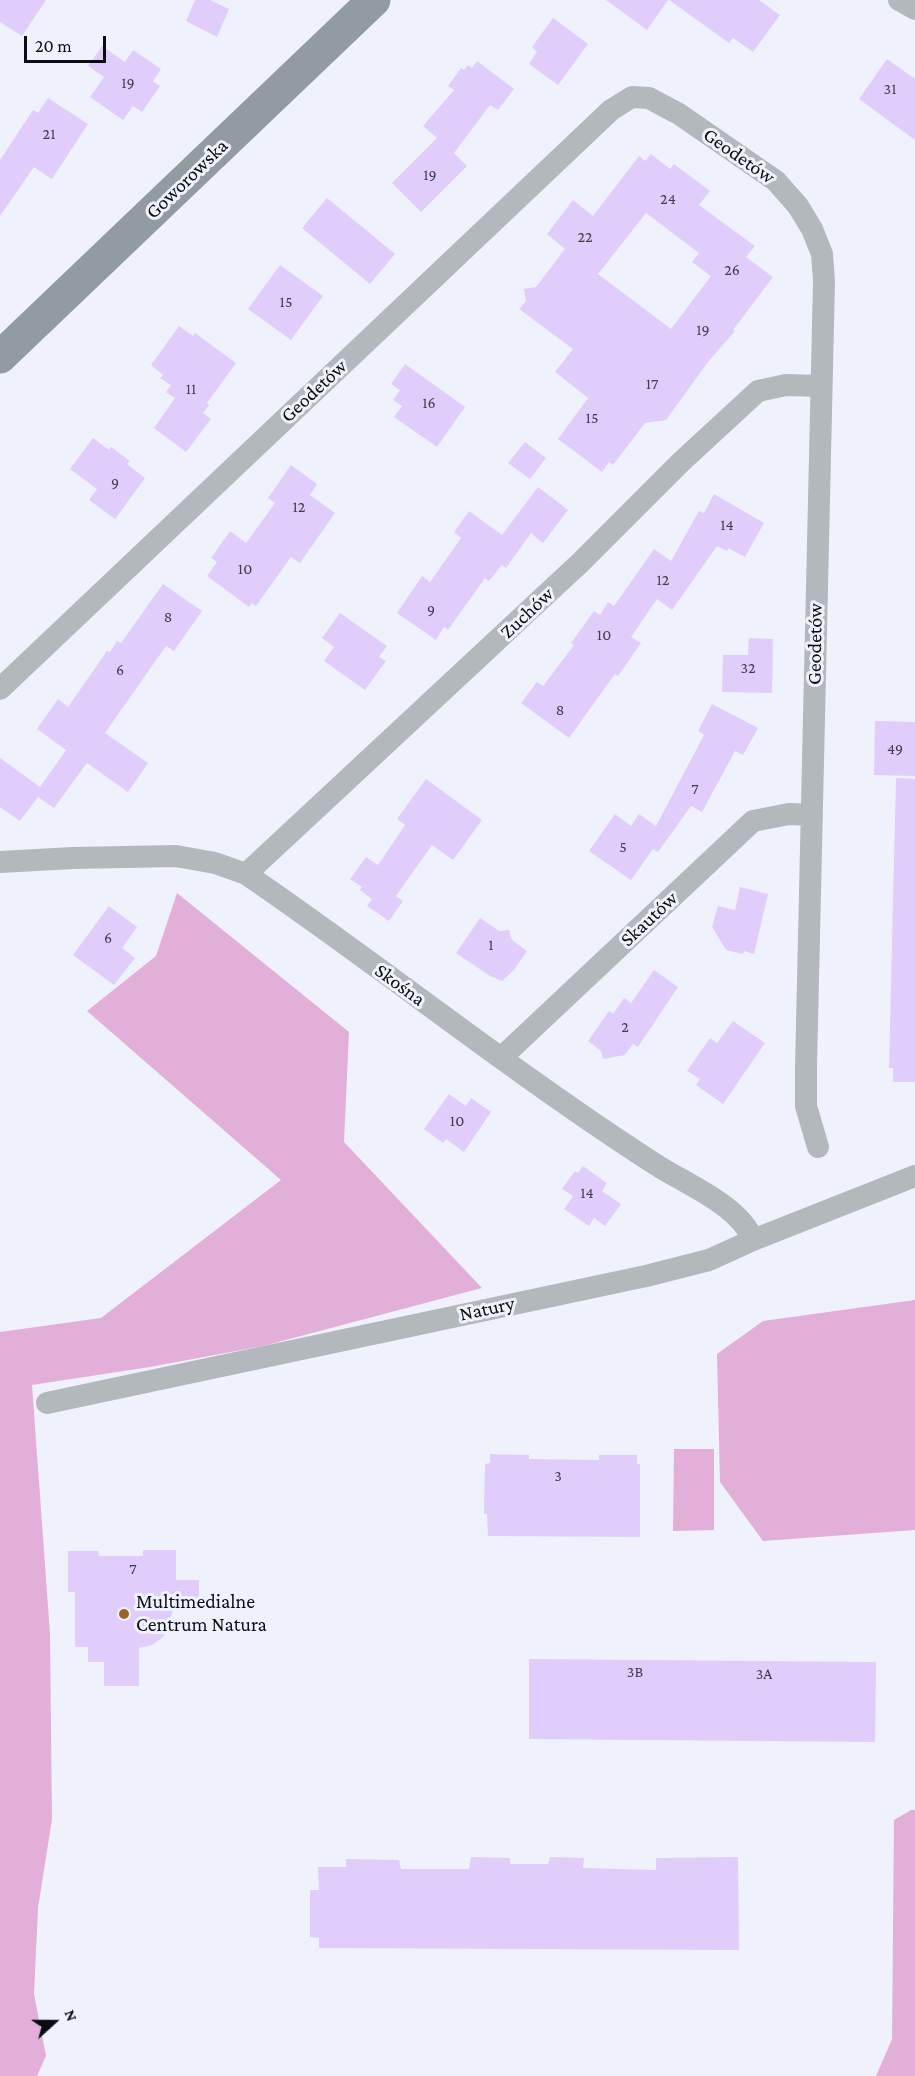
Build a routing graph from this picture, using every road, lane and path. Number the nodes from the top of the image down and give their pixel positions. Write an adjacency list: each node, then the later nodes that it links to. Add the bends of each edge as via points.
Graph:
1 (374, 0): 4 (street, Goworowska)
2 (899, 0): 3 (street)
3 (915, 9)
4 (0, 357)
5 (820, 386): 6 (street, Geodetów, via 822,254 798,206 776,181 679,114 649,98 632,97 589,129); 7 (street, Geodetów); 9 (street, Zuchów, via 786,385 758,391)
6 (0, 688)
7 (812, 815): 10 (street, Skautów, via 789,814 753,821); 11 (street, Geodetów, via 806,1106)
8 (0, 862): 9 (street, Skośna, via 176,856)
9 (246, 874): 10 (street, Skośna)
10 (501, 1059): 13 (street, Skośna, via 730,1210)
11 (818, 1147)
12 (915, 1176): 13 (street, Natury)
13 (753, 1240): 14 (street, Natury, via 709,1260 645,1276)
14 (47, 1403)

